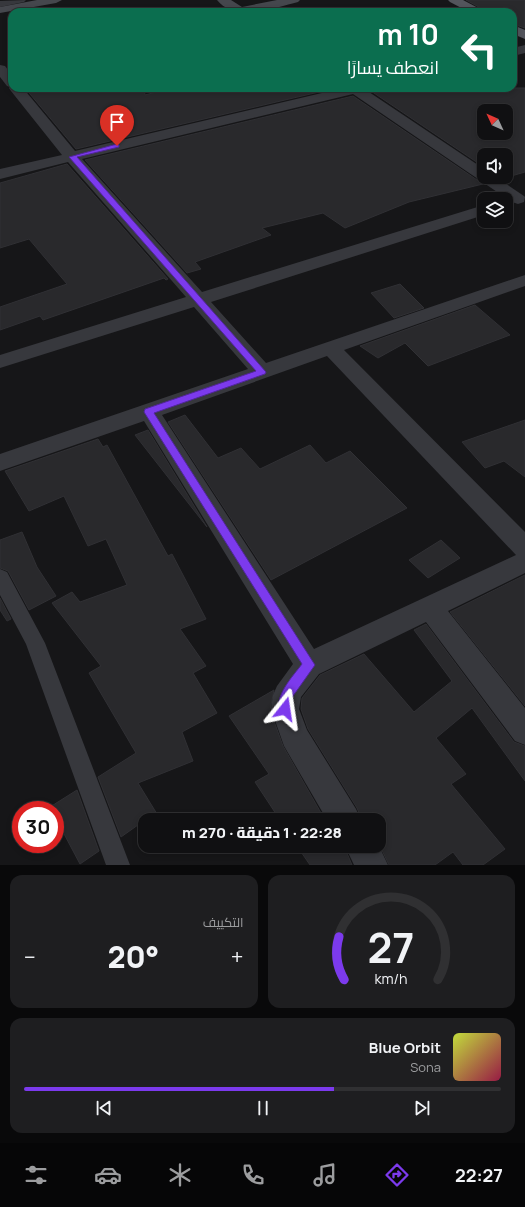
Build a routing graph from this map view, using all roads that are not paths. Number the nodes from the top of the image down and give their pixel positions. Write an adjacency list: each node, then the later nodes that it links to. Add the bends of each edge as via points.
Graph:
1 (20, 0): 6 (street)
2 (56, 0): 7 (main road)
3 (223, 0): 8 (main road)
4 (294, 0): 9 (main road)
5 (454, 0): 10 (main road)
6 (0, 4)
7 (11, 8)
8 (233, 8)
9 (257, 8)
10 (470, 8)
11 (2, 62): 12 (street)
12 (8, 75)
13 (19, 92): 16 (street)
14 (340, 92): 16 (street)
15 (363, 92): 17 (street)
16 (72, 157): 18 (street); 23 (street)
17 (477, 170)
18 (0, 174)
19 (495, 184): 20 (street)
20 (516, 200)
21 (477, 212): 23 (street)
22 (525, 280): 24 (street)
23 (197, 300): 25 (street); 26 (street)
24 (330, 348): 26 (street); 29 (street)
25 (0, 362)
26 (262, 372): 27 (street)
27 (149, 412): 28 (street); 33 (street)
28 (0, 463)
29 (525, 548)
30 (525, 562): 32 (street)
31 (0, 577): 37 (lane, via 35,643)
32 (430, 607): 33 (street); 34 (street)
33 (309, 665): 35 (street, via 287,695 285,709 294,736)
34 (525, 731)
35 (341, 813)
36 (365, 853): 38 (street)
37 (118, 865)
38 (372, 865)

